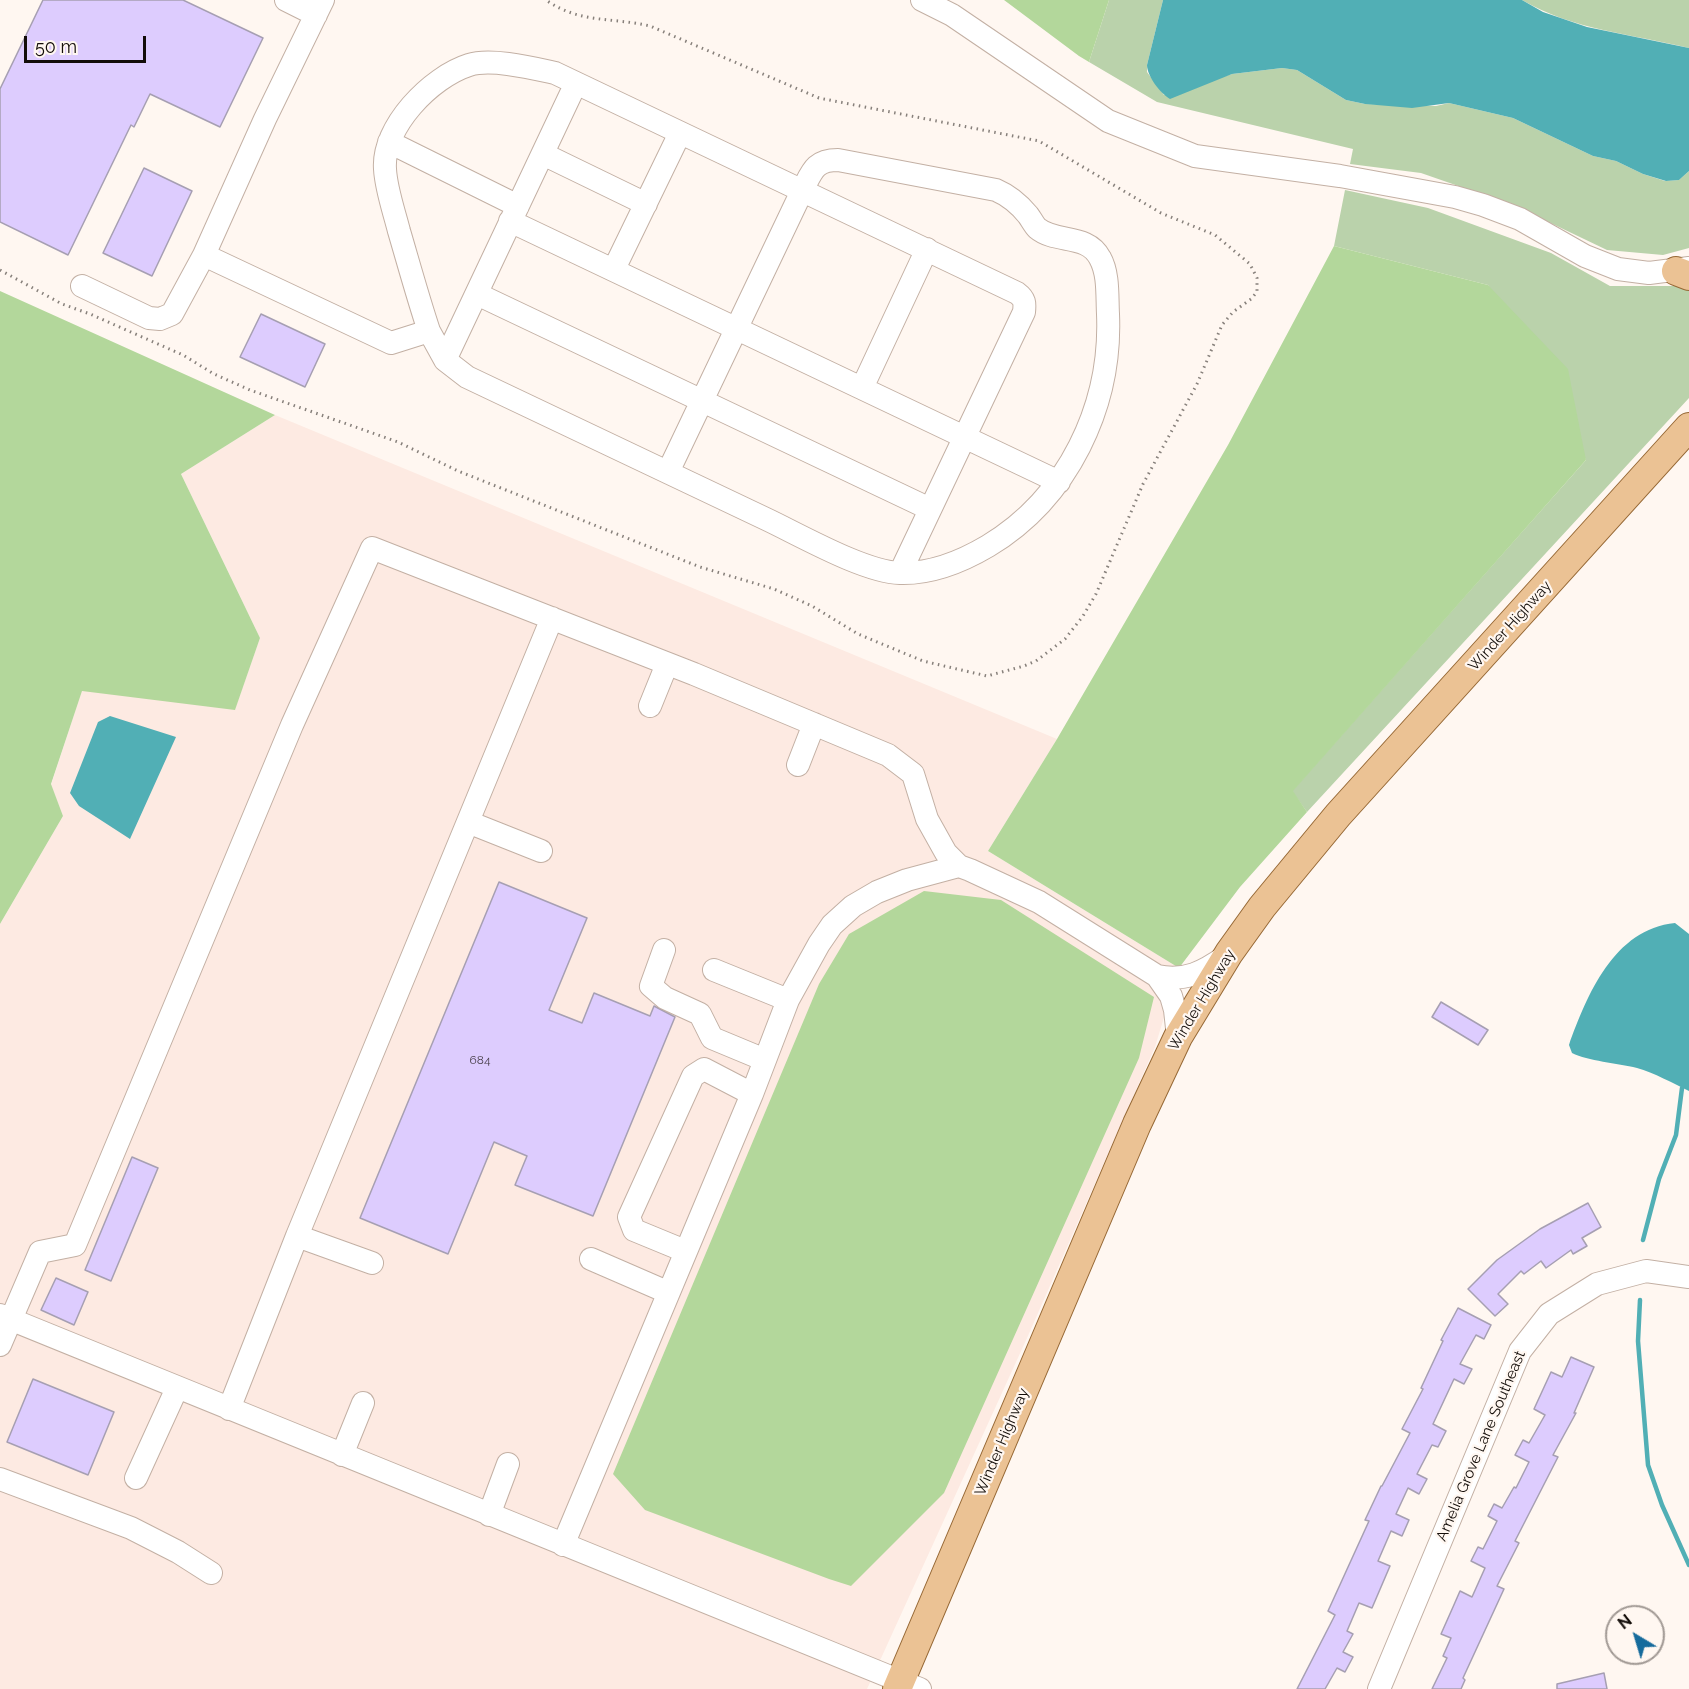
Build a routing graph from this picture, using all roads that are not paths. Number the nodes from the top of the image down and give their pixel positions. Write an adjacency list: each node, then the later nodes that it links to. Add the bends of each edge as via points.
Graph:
1 (286, 0): 3 (street)
2 (922, 0): 14 (street, via 952,15 1108,121 1195,156 1455,197 1520,219 1601,263 1633,272)
3 (320, 7): 12 (street)
4 (576, 83): 5 (street); 6 (street, via 555,73 529,68 471,64 423,95 401,117); 7 (street)
5 (680, 133): 8 (street); 9 (street)
6 (389, 142): 10 (street); 18 (street, via 385,168 393,210)
7 (543, 154): 9 (street); 10 (street)
8 (802, 191): 11 (street); 17 (street); 25 (street, via 815,166 827,160 996,190 1019,205 1037,228 1089,245 1100,256 1105,271 1109,329 1107,361 1092,419)
9 (646, 204): 13 (street)
10 (514, 213): 13 (street); 16 (street)
11 (927, 249): 20 (street); 23 (street, via 1017,293 1025,302 1024,312)
12 (204, 255): 15 (street, via 172,314 160,319 149,318); 18 (street, via 391,343)
13 (614, 269): 17 (street)
14 (1685, 272)
15 (82, 286)
16 (477, 294): 19 (street); 21 (street)
17 (738, 329): 20 (street); 21 (street)
18 (429, 331): 19 (street)
19 (445, 360): 24 (street, via 467,377)
20 (862, 388): 23 (street)
21 (702, 400): 24 (street); 26 (street)
22 (1689, 427): 37 (main road, Winder Highway, via 1338,814)
23 (965, 438): 25 (street); 26 (street)
24 (668, 472): 27 (street, via 855,561)
25 (1059, 482): 27 (street, via 1023,521 972,555 944,568)
26 (930, 509): 27 (street)
27 (900, 573)
28 (552, 618): 29 (street); 33 (street); 50 (street, via 372,548 292,725 75,1245 40,1252)
29 (667, 664): 30 (street); 31 (street)
30 (650, 706)
31 (814, 724): 32 (street); 35 (street, via 888,755 913,774 927,819 946,853)
32 (798, 765)
33 (468, 822): 34 (street); 44 (street)
34 (541, 851)
35 (959, 866): 39 (street, via 1039,902); 40 (street, via 907,880 853,906 832,925)
36 (664, 950): 42 (street, via 651,986 665,998 700,1014 712,1038)
37 (1229, 953): 39 (street, via 1198,974 1185,978); 41 (main road, Winder Highway)
38 (714, 970): 40 (street)
39 (1158, 976): 41 (street, via 1176,1010)
40 (788, 1000): 42 (street)
41 (1178, 1037): 62 (main road, Winder Highway, via 1128,1146)
42 (765, 1060): 43 (street)
43 (752, 1094): 45 (street); 45 (street, via 704,1070 693,1076 629,1217 634,1230)
44 (297, 1236): 47 (street); 54 (street)
45 (685, 1251): 49 (street)
46 (591, 1259): 49 (street)
47 (372, 1263)
48 (1689, 1277): 63 (street, Amelia Grove Lane Southeast, via 1646,1271 1597,1284 1549,1314 1520,1351)
49 (668, 1292): 60 (street)
50 (5, 1317): 51 (street); 52 (street)
51 (0, 1345)
52 (177, 1388): 54 (street); 57 (street)
53 (363, 1403): 55 (street)
54 (229, 1409): 55 (street)
55 (342, 1455): 59 (street)
56 (508, 1464): 59 (street)
57 (136, 1478)
58 (0, 1479): 61 (street, via 131,1528)
59 (489, 1515): 60 (street)
60 (563, 1545): 62 (street)
61 (211, 1573)
62 (906, 1687)
63 (1379, 1689)

